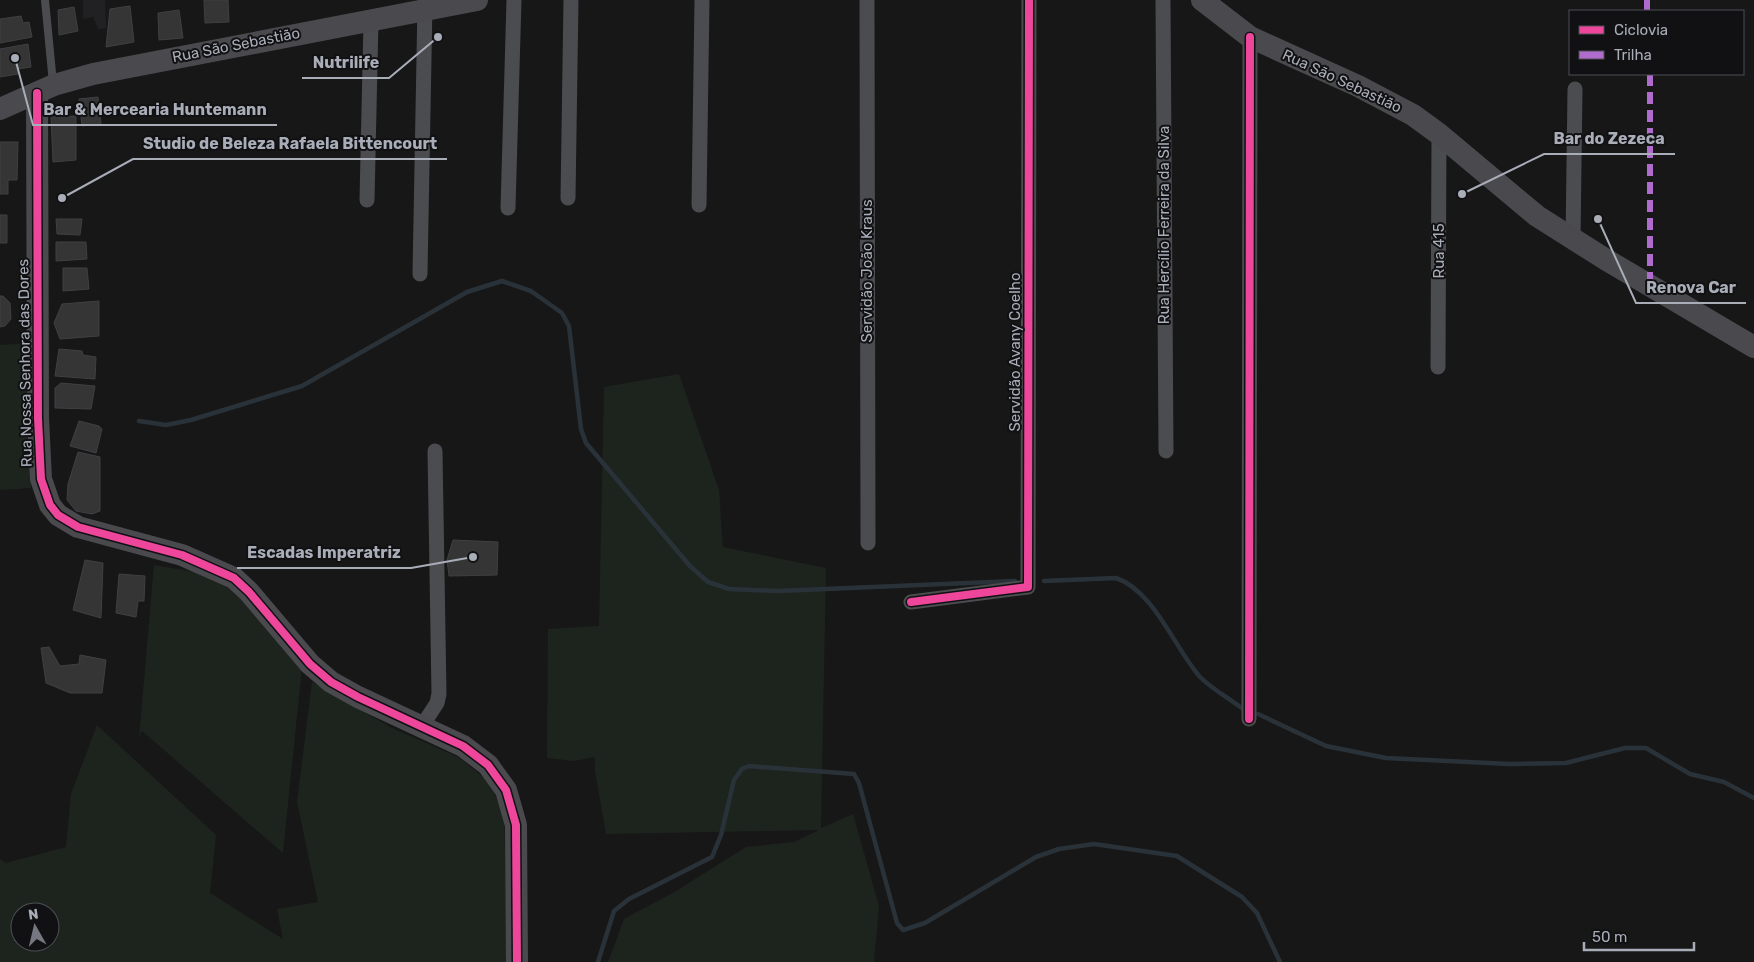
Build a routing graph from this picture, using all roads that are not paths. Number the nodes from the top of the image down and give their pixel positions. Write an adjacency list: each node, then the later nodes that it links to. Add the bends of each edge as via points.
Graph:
1 (45, 0): 13 (lane)
2 (478, 0): 10 (street, Rua São Sebastião)
3 (514, 0): 20 (street)
4 (571, 0): 17 (street)
5 (702, 0): 19 (street)
6 (867, 0): 27 (street, Servidão João Kraus)
7 (1029, 0): 28 (street, Servidão Avany Coelho, via 1028,587)
8 (1163, 0): 26 (street, Rua Hercílio Ferreira da Silva)
9 (1211, 4): 12 (street, Rua São Sebastião)
10 (425, 5): 11 (street, Rua São Sebastião); 22 (street)
11 (371, 20): 13 (street, Rua São Sebastião, via 119,68); 18 (street)
12 (1250, 37): 16 (street, Rua São Sebastião, via 1380,97); 29 (street)
13 (45, 89): 15 (street, Rua São Sebastião); 30 (street, Rua Nossa Senhora das Dores, via 38,427 41,479 50,505 63,519 78,527 182,555 234,578 320,673 358,697)
14 (1575, 89): 21 (street)
15 (0, 109)
16 (1439, 134): 21 (street, Rua São Sebastião, via 1510,195); 24 (street, Rua 415)
17 (568, 198)
18 (367, 200)
19 (699, 206)
20 (508, 208)
21 (1573, 240): 23 (street, Rua São Sebastião)
22 (420, 274)
23 (1754, 347)
24 (1438, 368)
25 (435, 451): 30 (street, via 439,694)
26 (1166, 451)
27 (868, 542)
28 (911, 602)
29 (1249, 719)
30 (422, 726): 31 (street, Rua Nossa Senhora das Dores, via 476,755 495,773 506,790 516,824)
31 (517, 962)

